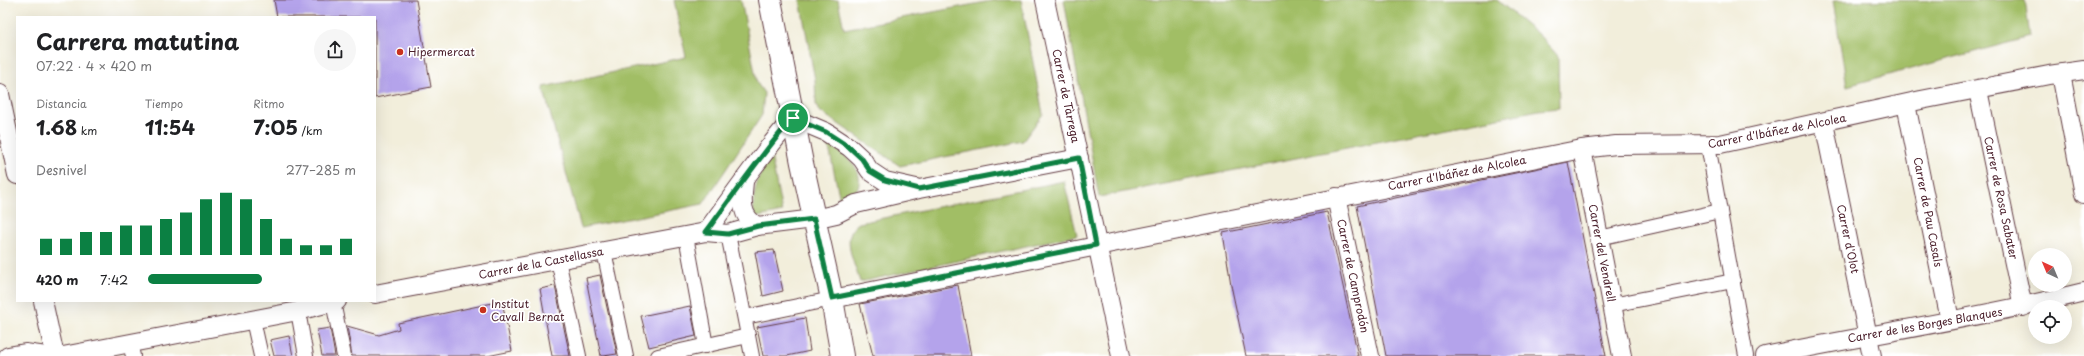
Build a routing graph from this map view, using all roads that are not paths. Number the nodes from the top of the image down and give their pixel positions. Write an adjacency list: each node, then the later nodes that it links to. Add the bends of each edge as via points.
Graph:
1 (770, 0): 8 (street)
2 (1046, 0): 12 (street, Carrer de Tàrrega)
3 (2084, 70): 4 (street, Carrer d'Ibáñez de Alcolea)
4 (2061, 74): 5 (street, Carrer d'Ibáñez de Alcolea); 17 (street)
5 (1978, 90): 7 (street, Carrer d'Ibáñez de Alcolea); 38 (street, Carrer de Rosa Sabater)
6 (0, 94): 13 (street)
7 (1906, 104): 9 (street, Carrer d'Ibáñez de Alcolea); 42 (street, Carrer de Pau Casals)
8 (793, 118): 14 (street, via 826,132 849,147); 15 (street, via 755,163); 21 (street)
9 (1824, 122): 10 (street, Carrer d'Ibáñez de Alcolea); 43 (street, Carrer d'Olot)
10 (1708, 145): 11 (street, Carrer d'Ibáñez de Alcolea, via 1648,144); 20 (street)
11 (1582, 149): 18 (street, Carrer d'Ibáñez de Alcolea); 26 (street, Carrer del Vendrell)
12 (1079, 158): 16 (street); 27 (street, Carrer de Tàrrega)
13 (16, 170)
14 (870, 171): 16 (street, via 885,180); 19 (street, via 870,187)
15 (744, 182): 22 (street, via 742,202 747,218); 23 (street)
16 (919, 189): 19 (street)
17 (2084, 194)
18 (1336, 197): 27 (street, Carrer d'Ibáñez de Alcolea); 60 (street, Carrer de Camprodón)
19 (856, 204): 21 (street, Carrer de la Castellassa, via 836,214)
20 (1720, 211): 26 (street); 30 (street)
21 (814, 219): 22 (street, Carrer de la Castellassa); 33 (street)
22 (758, 226): 24 (street, Carrer de la Castellassa)
23 (706, 232): 24 (street, Carrer de la Castellassa); 25 (street, Carrer de la Castellassa)
24 (728, 234): 40 (street)
25 (686, 236): 28 (street, Carrer de la Castellassa); 45 (street)
26 (1599, 238): 37 (street, Carrer del Vendrell)
27 (1096, 245): 33 (street, Carrer d'Ibáñez de Alcolea); 59 (street, Carrer de Tàrrega)
28 (604, 251): 29 (street, Carrer de la Castellassa); 55 (street)
29 (558, 260): 32 (street, Carrer de la Castellassa); 54 (street)
30 (1733, 281): 37 (street); 62 (street)
31 (2084, 292): 38 (street, Carrer de les Borges Blanques)
32 (376, 294)
33 (832, 298): 40 (street); 58 (street)
34 (43, 302): 49 (street)
35 (331, 302): 39 (street)
36 (335, 302): 53 (street)
37 (1612, 305): 61 (street, Carrer del Vendrell)
38 (2023, 307): 42 (street, Carrer de les Borges Blanques)
39 (298, 311): 41 (street); 52 (street)
40 (744, 317): 44 (street)
41 (253, 320): 46 (street); 51 (street)
42 (1950, 320): 43 (street, Carrer de les Borges Blanques)
43 (1868, 335): 63 (street, Carrer de les Borges Blanques); 64 (street, Carrer d'Olot)
44 (748, 336): 45 (street); 57 (street)
45 (706, 346): 56 (street)
46 (132, 350): 50 (street)
47 (8, 356): 48 (street, via 24,353)
48 (46, 356)
49 (55, 356)
50 (63, 356)
51 (261, 356)
52 (306, 356)
53 (344, 356)
54 (579, 356)
55 (626, 356)
56 (658, 356)
57 (752, 356)
58 (842, 356)
59 (1121, 356)
60 (1370, 356)
61 (1622, 356)
62 (1746, 356)
63 (1765, 356)
64 (1872, 356)

